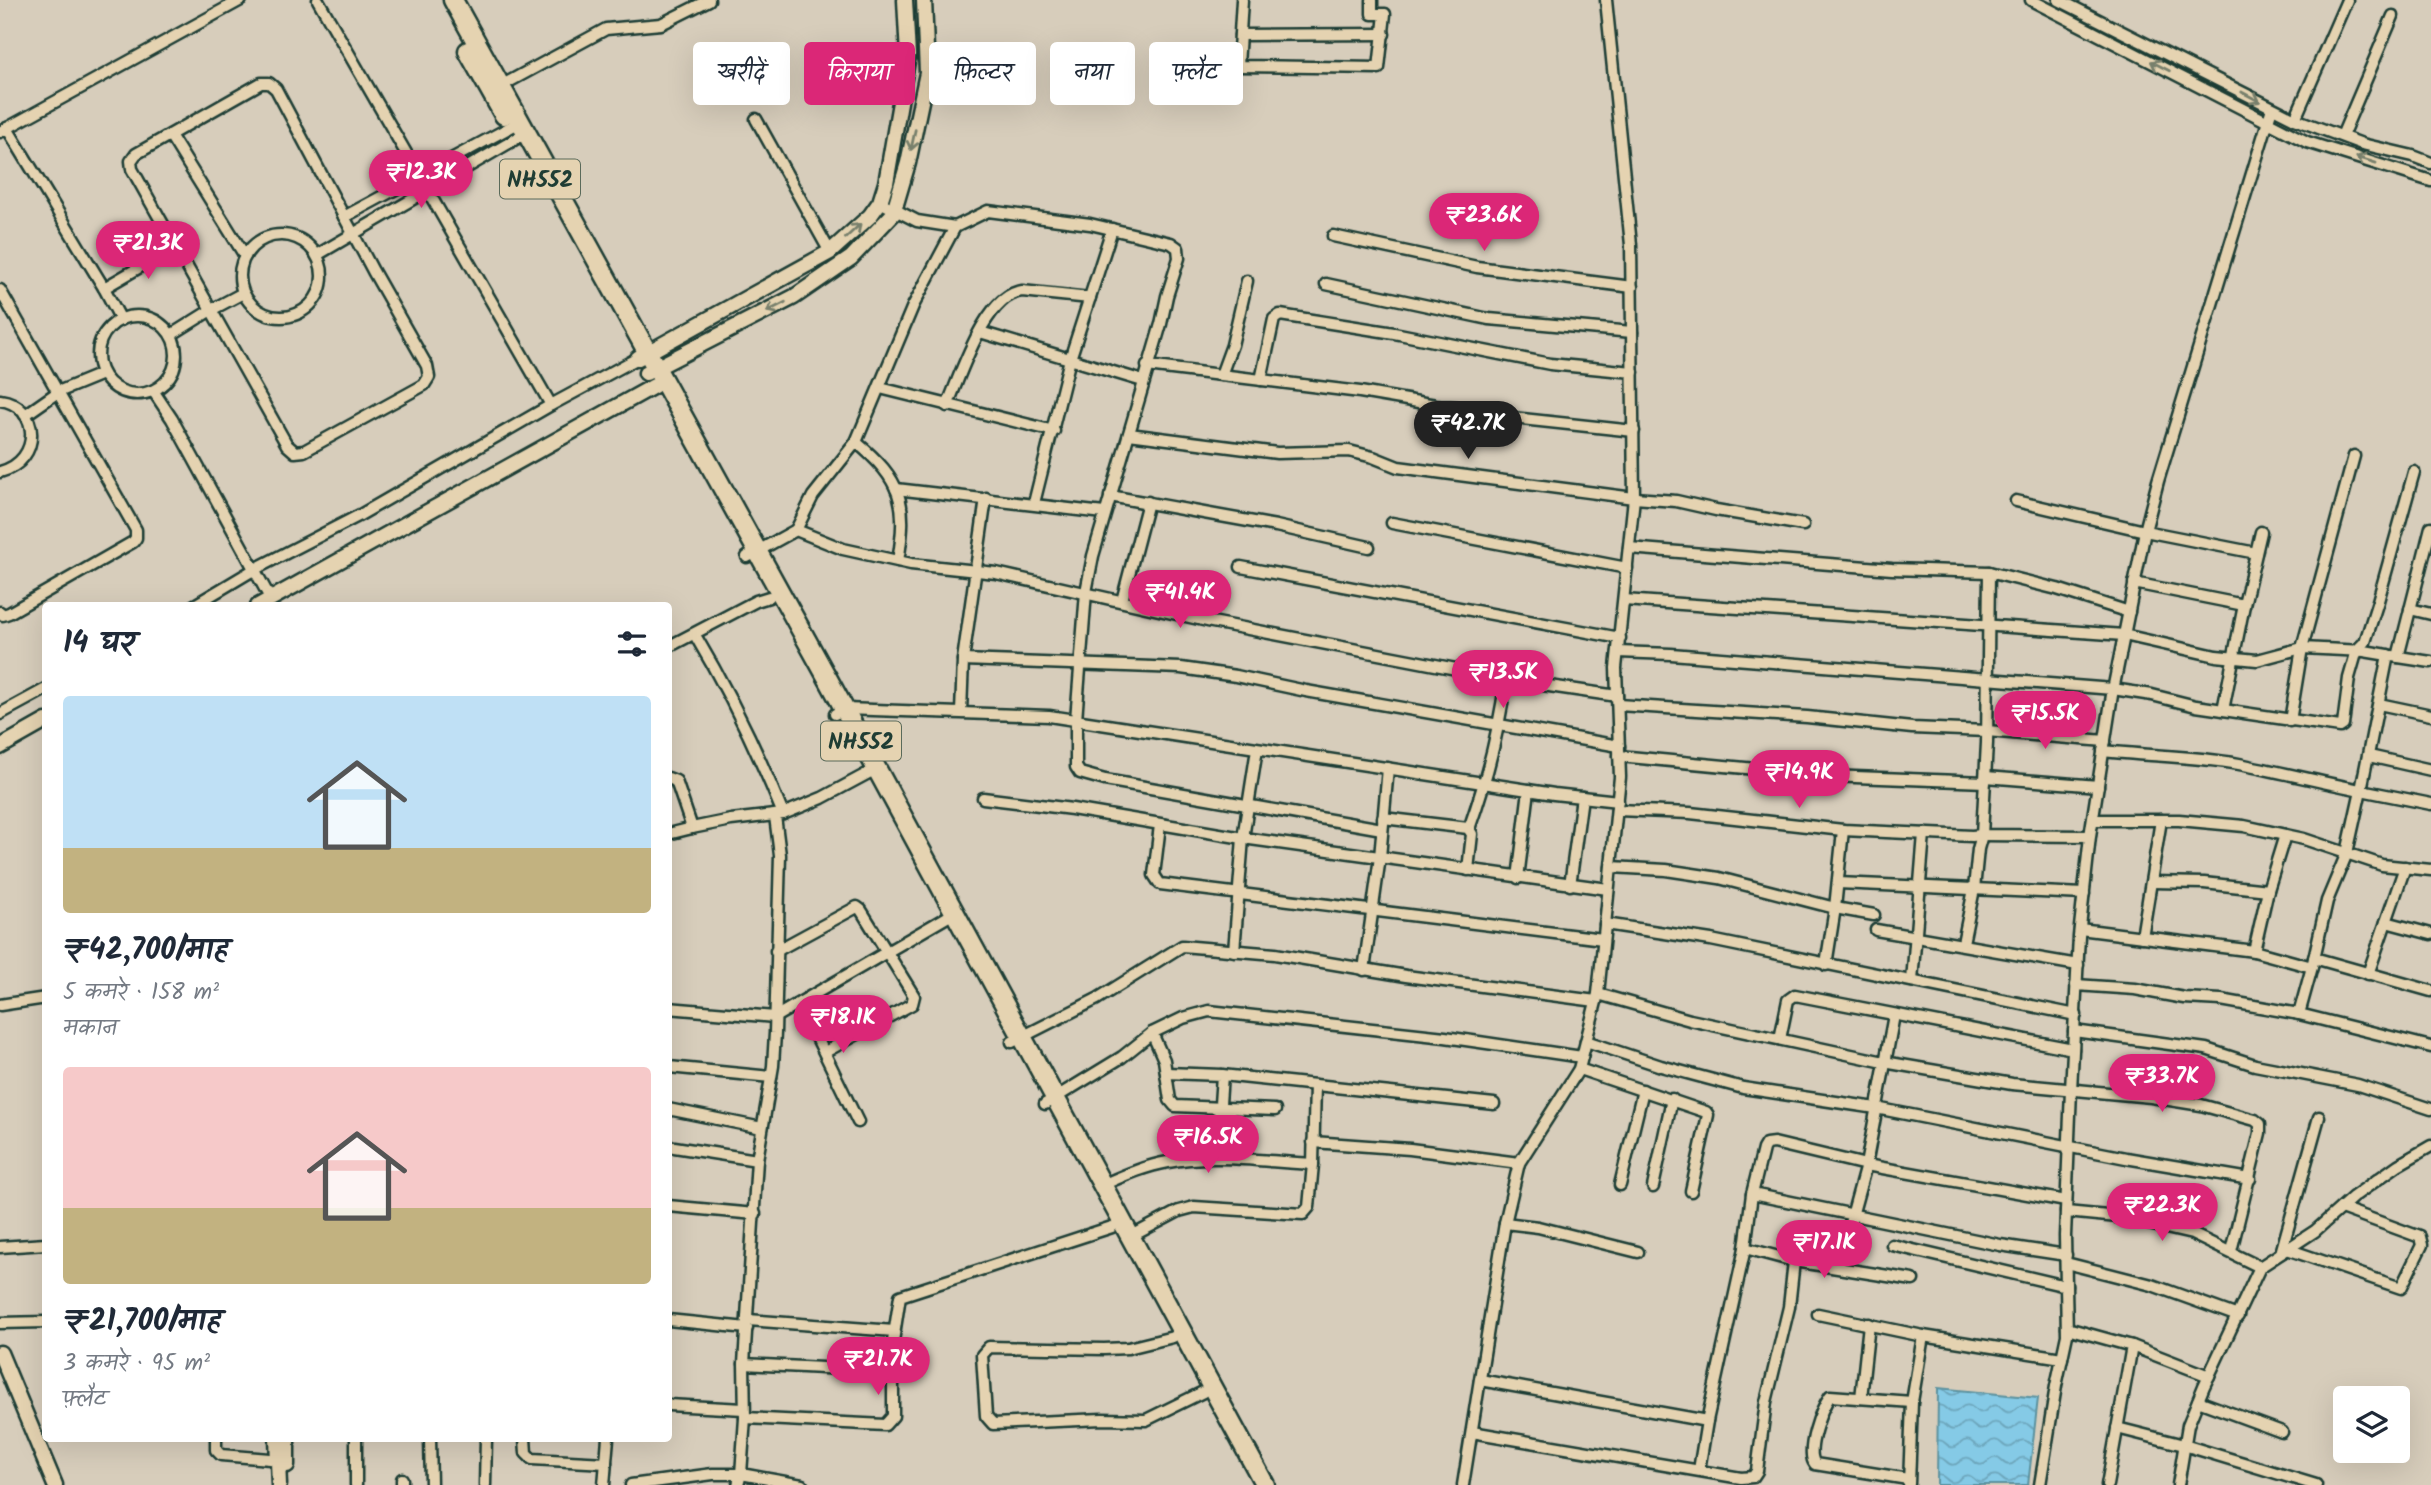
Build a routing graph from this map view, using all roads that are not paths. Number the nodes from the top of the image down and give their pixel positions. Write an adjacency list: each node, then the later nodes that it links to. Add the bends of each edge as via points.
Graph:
1 (241, 0): 22 (street)
2 (318, 0): 27 (street)
3 (441, 0): 17 (highway, NH552)
4 (453, 0): 17 (highway, NH552)
5 (709, 0): 17 (street, via 661,24 606,29)
6 (905, 0): 30 (street, via 908,56)
7 (924, 0): 31 (street, one-way to 31, via 927,73)
8 (1242, 0): 16 (street)
9 (1372, 0): 15 (street, via 1372,14 1385,14)
10 (1606, 0): 43 (street)
11 (2031, 0): 21 (street, one-way to 11)
12 (2059, 0): 18 (street, one-way to 18)
13 (2347, 0): 20 (street)
14 (2393, 16): 25 (street)
15 (1384, 34): 16 (street); 16 (street, via 1379,68 1238,66)
16 (1240, 35)
17 (494, 89): 23 (highway, NH552)
18 (2272, 108): 20 (street); 21 (street)
19 (757, 119): 38 (street)
20 (2295, 119): 25 (street)
21 (2266, 120): 28 (street, one-way to 21, via 2307,142); 89 (street)
22 (4, 130): 44 (street)
23 (518, 130): 27 (street); 29 (street); 57 (highway, NH552)
24 (170, 135): 32 (street, via 268,83 276,89); 37 (street, via 131,161); 40 (street)
25 (2342, 136): 26 (street)
26 (2431, 163)
27 (420, 177): 29 (street); 32 (street)
28 (2431, 181)
29 (427, 190): 35 (street); 67 (street)
30 (880, 202): 31 (street); 38 (street, one-way to 30)
31 (895, 210): 33 (street, via 917,221); 57 (street, one-way to 57, via 850,258 794,298)
32 (344, 217): 35 (street)
33 (955, 228): 34 (street, via 988,211); 63 (street, via 913,306)
34 (1112, 229): 47 (street); 56 (street, via 1178,248 1180,258)
35 (353, 235): 39 (street); 48 (street, via 429,377 424,385 304,451 295,452 287,445)
36 (1333, 236): 43 (street, via 1477,267)
37 (176, 246): 44 (street); 48 (street)
38 (830, 252): 57 (street)
39 (317, 255): 40 (street, via 305,242 289,235 271,236); 46 (street, via 323,277 320,288 300,313 278,318 258,310)
40 (245, 256): 46 (street, via 240,276)
41 (1247, 281): 60 (street)
42 (1326, 284): 53 (street, via 1489,319)
43 (1632, 286): 53 (street)
44 (104, 288): 49 (street)
45 (0, 290): 65 (street)
46 (243, 293): 48 (street)
47 (1090, 298): 52 (street, via 1013,292 990,311); 55 (street)
48 (211, 310): 51 (street)
49 (121, 320): 50 (street, via 143,316); 59 (street, via 100,340 97,358)
50 (159, 323): 51 (street); 54 (street)
51 (184, 327): 54 (street)
52 (980, 332): 55 (street); 68 (street)
53 (1632, 332): 58 (street)
54 (172, 335): 64 (street, via 177,356 171,377)
55 (1070, 359): 62 (street); 70 (street)
56 (1147, 366): 60 (street); 62 (street)
57 (648, 368): 67 (street); 95 (highway, NH552); 109 (street)
58 (1633, 372): 61 (street, via 1550,364 1280,315 1274,319); 71 (street)
59 (102, 374): 64 (street, via 125,392); 65 (street)
60 (1221, 375): 61 (street)
61 (1261, 380): 71 (street, via 1474,409 1503,417)
62 (1143, 381): 72 (street)
63 (880, 388): 68 (street); 73 (street)
64 (154, 391): 99 (street)
65 (58, 392): 69 (street); 112 (street, via 136,538 9,613)
66 (0, 400): 69 (street, via 17,406)
67 (551, 405): 99 (street, via 360,515)
68 (947, 405): 70 (street)
69 (25, 415): 75 (street, via 32,434 28,454 14,468)
70 (1054, 430): 83 (street)
71 (1634, 430): 80 (street)
72 (1129, 434): 78 (street); 80 (street, via 1277,453 1349,451 1398,467)
73 (856, 442): 77 (street, via 878,460); 88 (street, via 813,496)
74 (2354, 456): 120 (street)
75 (0, 472)
76 (2414, 472): 121 (street, via 2378,601)
77 (896, 489): 79 (street); 96 (street, via 902,510)
78 (1110, 496): 82 (street); 84 (street)
79 (986, 498): 83 (street); 100 (street)
80 (1634, 498): 86 (street, via 1689,502); 92 (street)
81 (2016, 501): 89 (street)
82 (1148, 502): 91 (street); 106 (street)
83 (1034, 503): 84 (street)
84 (1104, 513): 103 (street)
85 (1392, 523): 98 (street)
86 (1802, 525)
87 (2431, 527): 93 (street)
88 (796, 530): 95 (street); 96 (street, via 843,549)
89 (2145, 531): 94 (street); 102 (street)
90 (2261, 532): 94 (street)
91 (1369, 547)
92 (1629, 548): 98 (street); 101 (street)
93 (2429, 551): 111 (street)
94 (2256, 553): 110 (street)
95 (752, 554): 104 (highway, NH552); 135 (highway, NH552)
96 (898, 561): 100 (street)
97 (1241, 567): 118 (street)
98 (1627, 568): 105 (street)
99 (255, 569): 107 (street); 108 (street)
100 (977, 570): 103 (street); 125 (street)
101 (1989, 572): 113 (street); 115 (street)
102 (2134, 583): 110 (street); 113 (street)
103 (1086, 592): 106 (street); 127 (street)
104 (769, 597): 116 (street); 135 (highway, NH552)
105 (1624, 600): 115 (street); 118 (street)
106 (1122, 601): 128 (street)
107 (200, 602)
108 (267, 602)
109 (269, 602)
110 (2244, 605): 124 (street)
111 (2410, 609): 114 (street); 123 (street)
112 (0, 612)
113 (2129, 612): 117 (street)
114 (2431, 614)
115 (1988, 625): 117 (street); 129 (street)
116 (695, 635): 119 (street); 163 (street, via 760,758)
117 (2124, 635): 124 (street); 130 (street)
118 (1620, 638): 122 (street)
119 (672, 645)
120 (2302, 648): 121 (street); 124 (street, via 2257,660); 140 (street)
121 (2357, 650): 123 (street); 140 (street, via 2343,725 2334,728)
122 (1618, 652): 129 (street); 132 (street)
123 (2393, 656): 126 (street); 133 (street)
124 (2233, 657): 134 (street)
125 (963, 660): 127 (street); 136 (street)
126 (2431, 662)
127 (1082, 665): 139 (street); 142 (street, via 1181,668)
128 (1506, 679): 132 (street); 142 (street)
129 (1986, 680): 130 (street); 143 (street)
130 (2113, 689): 134 (street); 144 (street)
131 (42, 691): 137 (street)
132 (1617, 700): 143 (street); 147 (street)
133 (2379, 704): 138 (street); 148 (street)
134 (2223, 710): 140 (street)
135 (839, 712): 136 (street); 151 (highway, NH552)
136 (961, 712): 139 (street)
137 (0, 714)
138 (2431, 715)
139 (1076, 720): 146 (street); 162 (street, via 1076,767 1085,776)
140 (2290, 721)
141 (42, 723): 145 (street)
142 (1499, 725): 147 (street); 154 (street)
143 (1987, 731): 144 (street); 153 (street)
144 (2104, 746): 155 (street); 157 (street, via 2238,764)
145 (0, 747)
146 (1257, 748): 149 (street); 162 (street)
147 (1619, 751): 153 (street, via 1829,776); 161 (street)
148 (2369, 756): 150 (street); 157 (street)
149 (1388, 768): 154 (street); 164 (street)
150 (2431, 770)
151 (872, 772): 163 (street); 197 (highway, NH552)
152 (672, 780): 168 (street)
153 (1986, 780): 155 (street); 174 (street)
154 (1485, 783): 156 (street); 171 (street)
155 (2098, 786): 165 (street)
156 (1529, 790): 158 (street); 184 (street)
157 (2361, 790): 160 (street); 178 (street)
158 (1582, 797): 161 (street); 187 (street)
159 (984, 798): 167 (street)
160 (2431, 804)
161 (1617, 805): 170 (street); 180 (street)
162 (1248, 806): 169 (street); 177 (street)
163 (779, 815): 168 (street); 207 (street)
164 (1383, 818): 169 (street); 171 (street)
165 (2092, 820): 166 (street); 176 (street)
166 (2161, 820): 175 (street, via 2244,826); 185 (street)
167 (1160, 825): 177 (street); 192 (street, via 1154,875 1160,884)
168 (692, 828): 172 (street)
169 (1382, 829): 179 (street)
170 (1843, 830): 173 (street); 186 (street)
171 (1470, 831): 182 (street)
172 (672, 833)
173 (1924, 834): 174 (street); 188 (street)
174 (1982, 835): 176 (street); 190 (street)
175 (2285, 835): 178 (street); 191 (street)
176 (2090, 836): 193 (street)
177 (1243, 838): 179 (street); 192 (street)
178 (2347, 853): 181 (street); 211 (street, via 2327,901)
179 (1380, 857): 182 (street); 195 (street)
180 (1611, 867): 189 (street); 194 (street, via 1719,878)
181 (2404, 867): 183 (street); 198 (street)
182 (1468, 870): 184 (street)
183 (2431, 870)
184 (1518, 878): 187 (street)
185 (2152, 882): 191 (street); 204 (street)
186 (1838, 883): 188 (street); 194 (street)
187 (1570, 885): 189 (street)
188 (1920, 888): 190 (street); 203 (street)
189 (1608, 889): 199 (street)
190 (1974, 889): 193 (street); 206 (street)
191 (2268, 890): 209 (street)
192 (1238, 893): 195 (street); 208 (street)
193 (2084, 894): 200 (street)
194 (1835, 908): 196 (street); 212 (street)
195 (1372, 909): 205 (street); 214 (street)
196 (1874, 915)
197 (949, 916): 210 (street); 231 (highway, NH552)
198 (2386, 922): 202 (street); 215 (street)
199 (1605, 924): 205 (street); 212 (street, via 1711,940)
200 (2080, 929): 204 (street); 213 (street)
201 (1876, 930): 203 (street)
202 (2431, 934)
203 (1917, 936): 206 (street); 216 (street)
204 (2142, 937): 209 (street)
205 (1603, 939): 219 (street)
206 (1963, 943): 213 (street)
207 (776, 951): 210 (street, via 857,907); 227 (street)
208 (1234, 951): 214 (street); 231 (street, via 1182,946 1097,999)
209 (2254, 951): 211 (street)
210 (886, 952): 221 (street); 235 (street, via 915,1000)
211 (2313, 962): 215 (street); 225 (street)
212 (1826, 965): 216 (street)
213 (2078, 965): 217 (street)
214 (1364, 970): 219 (street)
215 (2368, 974): 218 (street)
216 (1912, 981): 224 (street)
217 (2076, 985): 224 (street); 225 (street, via 2221,1000)
218 (2431, 991)
219 (1597, 997): 230 (street); 232 (street)
220 (42, 999): 222 (street)
221 (800, 1003): 227 (street); 235 (street)
222 (0, 1005)
223 (672, 1007): 227 (street)
224 (2076, 1014): 228 (street)
225 (2299, 1014): 233 (street)
226 (1894, 1015): 230 (street, via 1795,995 1788,1000); 234 (street); 237 (street)
227 (775, 1017): 242 (street)
228 (2074, 1031): 234 (street); 251 (street, via 2206,1049 2255,1065 2358,1085)
229 (1152, 1033): 236 (street, via 1209,1011); 240 (street); 247 (street)
230 (1780, 1039): 237 (street)
231 (1016, 1040): 247 (highway, NH552)
232 (1586, 1041): 236 (street); 250 (street, via 1743,1088)
233 (2431, 1047)
234 (2073, 1049): 245 (street)
235 (825, 1052): 255 (street)
236 (1582, 1057): 239 (street)
237 (1884, 1062): 245 (street); 250 (street)
238 (672, 1067): 242 (street)
239 (1579, 1069): 244 (street); 263 (street)
240 (1166, 1073): 241 (street); 249 (street, via 1172,1104)
241 (1222, 1075): 243 (street); 249 (street)
242 (771, 1077): 256 (street)
243 (1315, 1085): 248 (street); 258 (street)
244 (1643, 1090): 246 (street); 268 (street)
245 (2071, 1090): 259 (street); 266 (street, via 2201,1105 2255,1120 2260,1133)
246 (1672, 1099): 269 (street); 270 (street, via 1708,1115)
247 (1049, 1101): 267 (highway, NH552); 278 (highway, NH552)
248 (1494, 1104)
249 (1220, 1108): 253 (street); 257 (street)
250 (1876, 1108): 259 (street); 265 (street)
251 (2431, 1108)
252 (672, 1110): 256 (street)
253 (1275, 1110)
254 (2319, 1116): 285 (street)
255 (858, 1122)
256 (762, 1128): 262 (street)
257 (1218, 1133)
258 (1313, 1142): 263 (street); 264 (street)
259 (2070, 1145): 266 (street); 273 (street)
260 (2431, 1146): 274 (street)
261 (672, 1147): 262 (street)
262 (757, 1160): 275 (street)
263 (1519, 1163): 277 (street)
264 (1313, 1164): 267 (street, via 1216,1159 1167,1162); 279 (street, via 1309,1206 1303,1214 1194,1207 1179,1210)
265 (1867, 1165): 271 (street, via 1766,1144); 273 (street); 276 (street)
266 (2249, 1180): 284 (street)
267 (1102, 1185): 279 (highway, NH552)
268 (1620, 1185)
269 (1653, 1187)
270 (1691, 1191)
271 (1752, 1194): 276 (street); 283 (street)
272 (672, 1206): 275 (street)
273 (2066, 1207): 284 (street, via 2192,1234); 287 (street)
274 (2341, 1208): 285 (street); 285 (street, via 2420,1237 2402,1288)
275 (755, 1214): 298 (street)
276 (1853, 1214): 287 (street); 289 (street)
277 (1505, 1223): 286 (street); 310 (street)
278 (1112, 1227): 301 (street, via 900,1296); 303 (highway, NH552)
279 (1130, 1237): 347 (highway, NH552)
280 (42, 1244): 282 (street)
281 (1892, 1245): 292 (street)
282 (0, 1247)
283 (1745, 1248): 288 (street); 317 (street)
284 (2231, 1251): 290 (street)
285 (2284, 1251): 290 (street)
286 (1638, 1252)
287 (2066, 1259): 292 (street); 294 (street)
288 (1794, 1261): 289 (street); 332 (street, via 1757,1471 1749,1479)
289 (1838, 1266): 291 (street)
290 (2260, 1266): 294 (street)
291 (1913, 1280)
292 (2066, 1286): 300 (street)
293 (1818, 1314): 299 (street)
294 (2238, 1316): 309 (street)
295 (672, 1321): 298 (street)
296 (42, 1322): 297 (street)
297 (0, 1323)
298 (747, 1324): 301 (street); 307 (street)
299 (1869, 1324): 302 (street); 312 (street)
300 (2067, 1328): 304 (street); 306 (street)
301 (894, 1331): 308 (street)
302 (1923, 1336): 306 (street); 314 (street)
303 (1173, 1337): 311 (highway, NH552); 311 (street, via 1128,1348 989,1347 982,1355 986,1416 993,1424 1146,1420)
304 (2132, 1346): 309 (street); 318 (street)
305 (0, 1353): 336 (street)
306 (2062, 1358): 349 (street)
307 (744, 1364): 308 (street); 316 (street)
308 (888, 1374): 316 (street, via 894,1378 893,1416 885,1425)
309 (2209, 1376): 313 (street)
310 (1480, 1380): 317 (street); 319 (street)
311 (1203, 1392): 346 (highway, NH552)
312 (1861, 1398): 314 (street); 334 (street, via 1830,1396 1811,1459 1815,1464)
313 (2198, 1401): 320 (street); 329 (street)
314 (1912, 1402): 334 (street)
315 (672, 1405): 316 (street)
316 (744, 1413): 333 (street)
317 (1707, 1421): 332 (street)
318 (2117, 1428): 329 (street); 350 (street)
319 (1472, 1432): 332 (street); 348 (street)
320 (2282, 1432)
321 (216, 1442): 330 (street, via 221,1455)
322 (278, 1442): 330 (street)
323 (286, 1442): 330 (street)
324 (356, 1442): 339 (street)
325 (430, 1442): 340 (street)
326 (486, 1442): 341 (street)
327 (525, 1442): 331 (street, via 532,1459)
328 (608, 1442): 331 (street)
329 (2184, 1444): 351 (street); 352 (street)
330 (282, 1460): 337 (street); 338 (street)
331 (606, 1464): 342 (street)
332 (1699, 1470)
333 (741, 1474): 335 (street); 343 (street); 344 (street)
334 (1908, 1482)
335 (781, 1483): 345 (street)
336 (55, 1485)
337 (279, 1485)
338 (289, 1485)
339 (356, 1485)
340 (431, 1485)
341 (485, 1485)
342 (604, 1485)
343 (631, 1485)
344 (738, 1485)
345 (802, 1485)
346 (1252, 1485)
347 (1265, 1485)
348 (1464, 1485)
349 (2040, 1485)
350 (2107, 1485)
351 (2178, 1485)
352 (2316, 1485)

